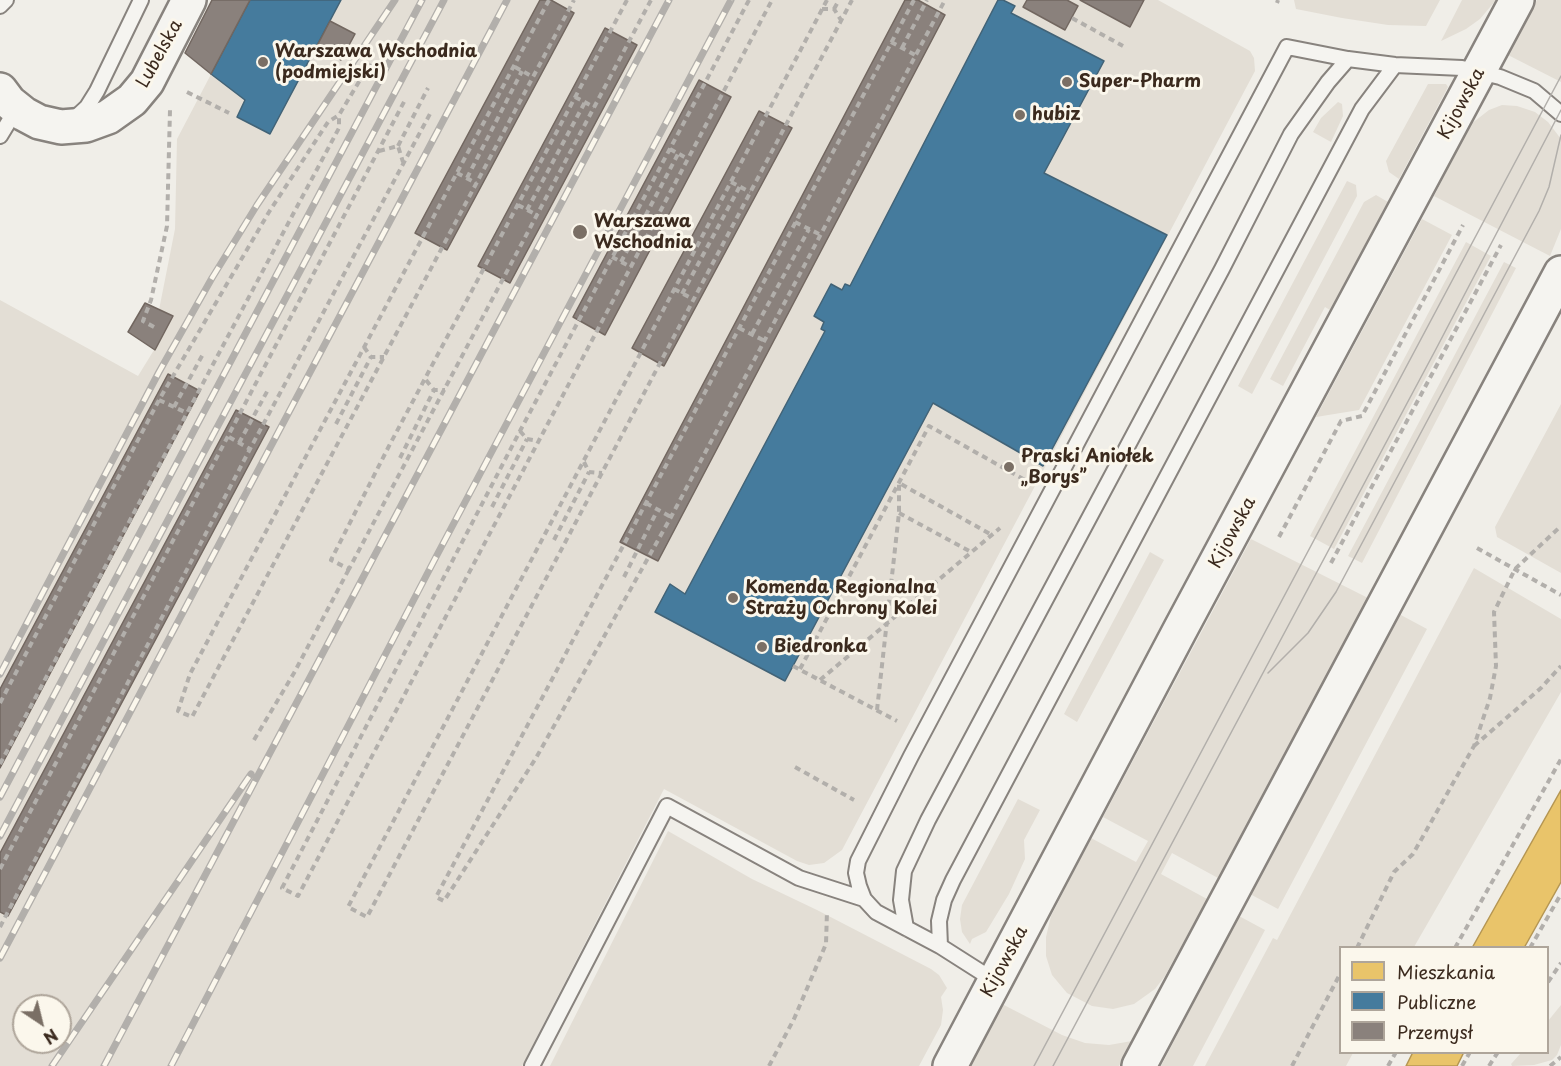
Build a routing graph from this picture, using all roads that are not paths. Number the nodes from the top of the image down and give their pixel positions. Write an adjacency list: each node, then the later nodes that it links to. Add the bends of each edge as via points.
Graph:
1 (6, 0): 5 (lane)
2 (141, 0): 11 (lane, via 87,107)
3 (189, 0): 11 (street, Lubelska, via 147,82 132,100 108,117 86,125)
4 (1517, 0): 8 (street, Kijowska)
5 (0, 6)
6 (1348, 59): 7 (lane); 14 (lane, via 1287,47 863,850 856,873); 15 (lane, via 1292,134 928,820 904,871 901,900)
7 (1395, 65): 8 (lane, via 1446,66); 16 (lane, via 1362,109 953,880 939,921)
8 (1479, 72): 10 (lane, via 1522,85); 17 (street, Kijowska)
9 (8, 99): 11 (street, Lubelska, via 39,122); 12 (lane)
10 (1561, 114)
11 (61, 127)
12 (0, 136)
13 (1561, 273): 20 (street)
14 (864, 899): 15 (lane, via 876,912); 18 (lane, via 799,878 667,806)
15 (906, 928): 16 (lane)
16 (940, 946): 17 (lane)
17 (995, 981): 19 (street, Kijowska)
18 (532, 1066)
19 (950, 1066)
20 (1139, 1066)

